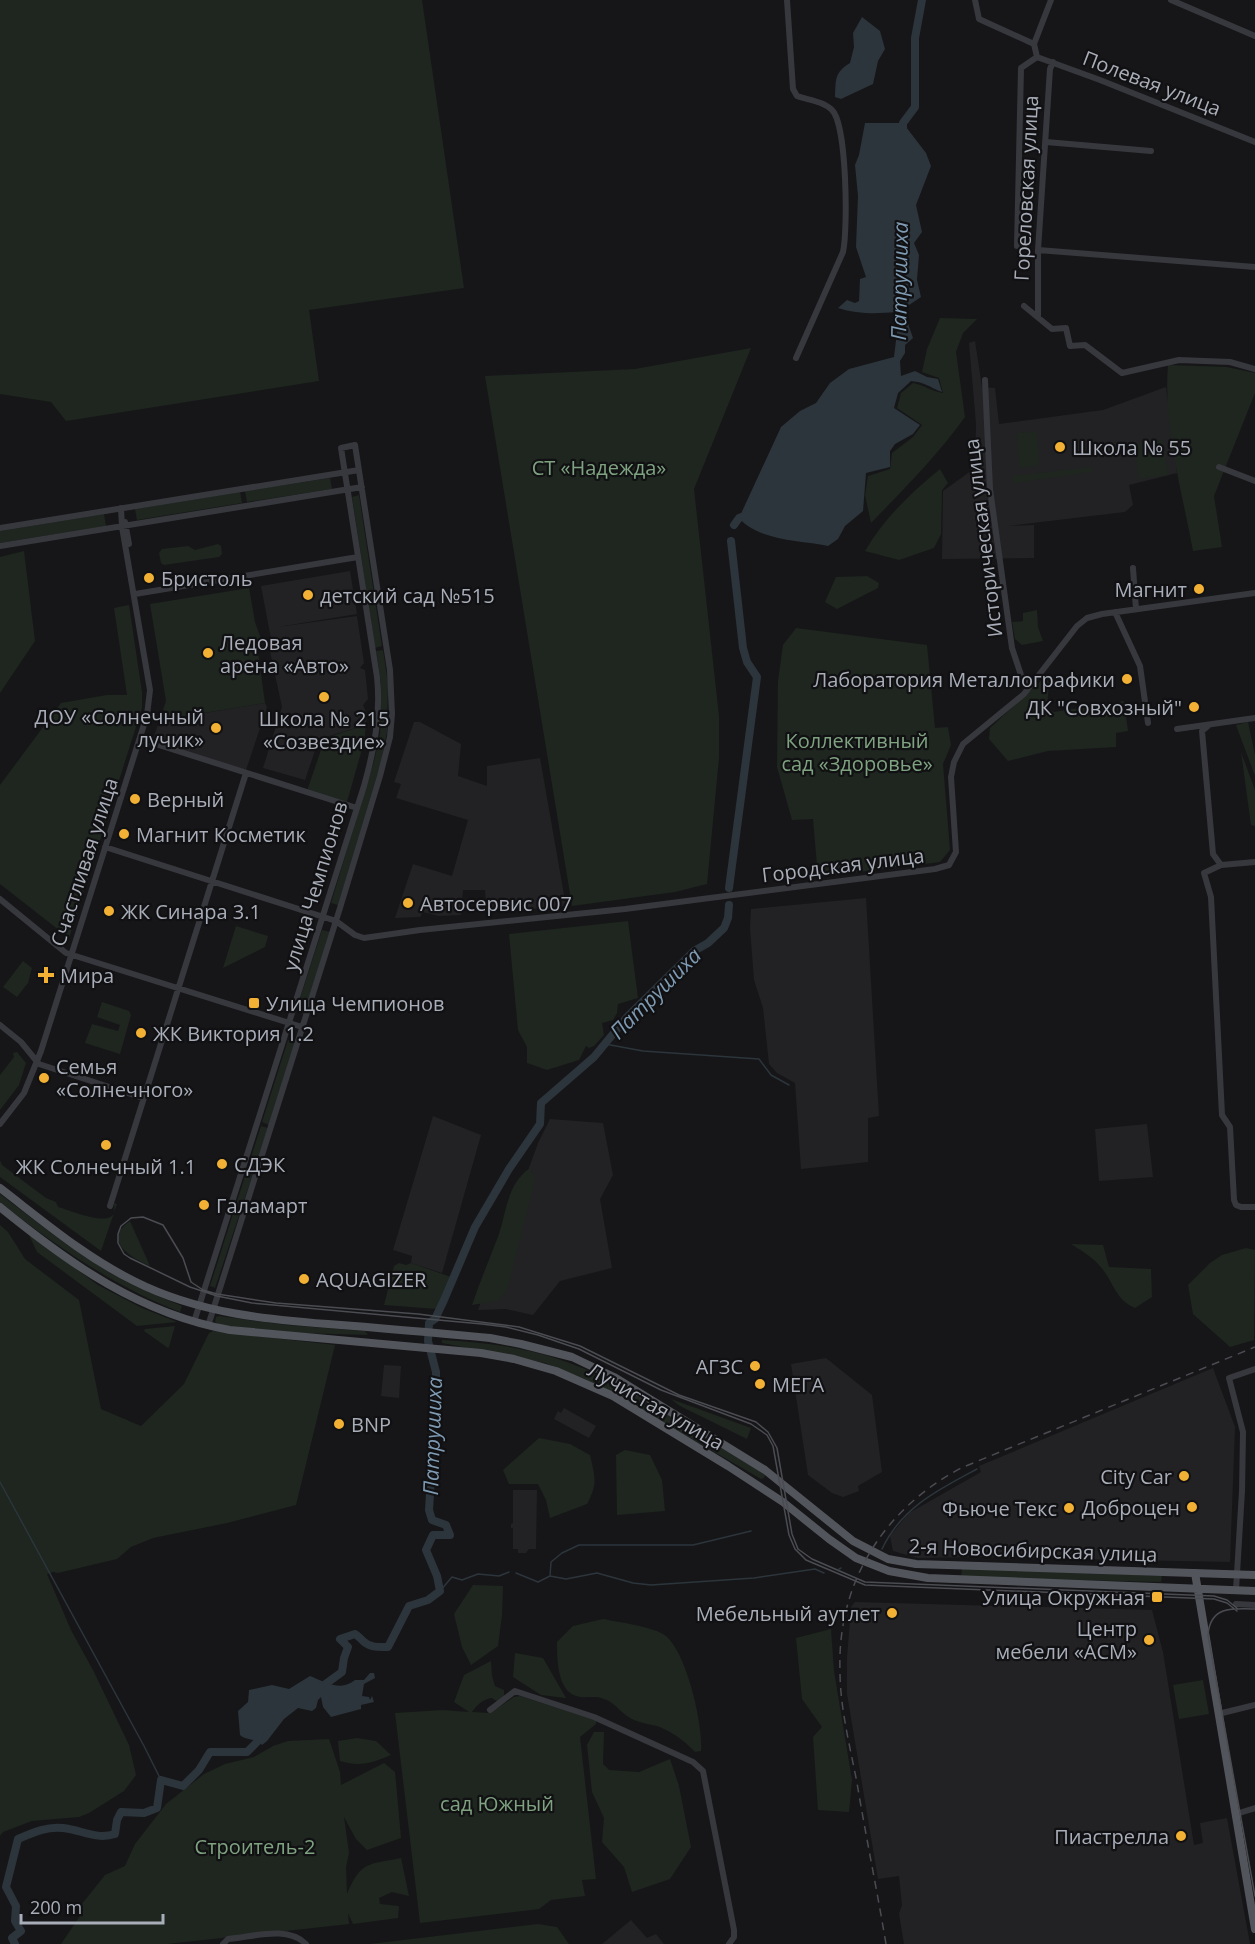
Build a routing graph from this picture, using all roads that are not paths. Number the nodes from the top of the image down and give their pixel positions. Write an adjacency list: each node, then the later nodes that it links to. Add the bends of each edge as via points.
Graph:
1 (787, 0): 17 (street, via 793,89 797,96 824,104 835,113 839,124 846,233 843,252)
2 (975, 0): 6 (street, via 979,19)
3 (1051, 0): 6 (street)
4 (1171, 0): 5 (street)
5 (1255, 36)
6 (1034, 44): 7 (street)
7 (1037, 57): 8 (street, Полевая улица); 12 (street, via 1021,68)
8 (1053, 62): 9 (street, Гореловская улица); 10 (street, Полевая улица)
9 (1046, 142): 11 (street); 13 (street, Гореловская улица)
10 (1255, 142)
11 (1151, 151)
12 (1017, 246)
13 (1038, 250): 14 (street); 16 (street, Гореловская улица)
14 (1255, 267)
15 (1024, 306): 16 (street)
16 (1038, 317): 18 (street, via 1052,329 1066,328 1070,346 1085,345 1122,373 1179,360 1230,362)
17 (796, 358)
18 (1255, 369)
19 (985, 380): 36 (street, Историческая улица, via 990,489 1012,648 1021,675)
20 (1219, 467): 23 (street)
21 (359, 470): 22 (street); 22 (street, улица Чемпионов, via 355,445 341,447); 24 (street, улица Чемпионов)
22 (345, 472): 25 (street, улица Чемпионов); 26 (street)
23 (1255, 481)
24 (362, 487): 25 (street); 50 (street, улица Чемпионов, via 387,648 392,714 380,776)
25 (347, 490): 27 (street); 30 (street, улица Чемпионов)
26 (121, 508): 27 (street, Счастливая улица); 28 (street)
27 (124, 526): 29 (street); 32 (street, Счастливая улица)
28 (0, 528)
29 (0, 546)
30 (358, 557): 32 (street); 43 (street, улица Чемпионов, via 378,698 371,760)
31 (1133, 568): 34 (street)
32 (134, 590): 41 (street, Счастливая улица, via 150,690)
33 (1255, 593): 34 (street, Городская улица)
34 (1137, 609): 35 (street, Городская улица)
35 (1115, 612): 36 (street, Городская улица, via 1087,618 1077,626); 38 (street, via 1140,666)
36 (1031, 685): 50 (street, Городская улица, via 1017,701 969,738 957,755 951,777 957,844 949,865 897,875 364,938)
37 (1255, 718): 39 (street)
38 (1148, 723)
39 (1208, 726): 40 (street); 46 (street, via 1202,731 1210,830 1213,854)
40 (1177, 729)
41 (140, 739): 42 (street); 44 (street, Счастливая улица)
42 (246, 773): 43 (street); 47 (street)
43 (357, 808): 49 (street, улица Чемпионов)
44 (105, 847): 47 (street); 51 (street, Счастливая улица)
45 (1255, 862): 46 (street)
46 (1221, 865): 62 (street, via 1204,873 1211,897 1222,1115 1230,1127 1236,1205)
47 (212, 880): 49 (street); 52 (street)
48 (0, 899): 51 (street)
49 (323, 916): 50 (street); 53 (street, улица Чемпионов)
50 (336, 921): 55 (street, улица Чемпионов)
51 (71, 955): 52 (street); 56 (street, Счастливая улица)
52 (178, 988): 53 (street); 57 (street)
53 (290, 1023): 55 (street); 63 (street, улица Чемпионов)
54 (0, 1025): 56 (street, via 21,1042)
55 (303, 1027): 64 (street, улица Чемпионов)
56 (36, 1062): 57 (street); 58 (street, Счастливая улица, via 24,1093)
57 (143, 1098): 60 (street)
58 (0, 1124)
59 (0, 1188): 63 (main road, via 118,1273)
60 (110, 1206)
61 (0, 1207): 65 (main road, Лучистая улица, via 62,1256 101,1280 156,1309)
62 (1255, 1207)
63 (198, 1307): 64 (main road); 65 (street, улица Чемпионов)
64 (213, 1310): 66 (street, улица Чемпионов); 69 (main road, 2-я Новосибирская улица, via 441,1333 521,1344 572,1358 614,1377)
65 (194, 1322): 66 (main road, Лучистая улица)
66 (208, 1326): 68 (main road, Лучистая улица, via 514,1359 571,1376 613,1396)
67 (1255, 1370): 71 (street, via 1229,1378 1243,1432)
68 (728, 1466): 69 (main road, via 763,1481 768,1476); 73 (main road, Лучистая улица, via 783,1502 840,1548 883,1569 928,1578)
69 (765, 1470): 70 (main road, 2-я Новосибирская улица, via 853,1540 888,1559 916,1564)
70 (1195, 1573): 71 (main road, 2-я Новосибирская улица); 73 (main road)
71 (1237, 1575): 72 (main road, 2-я Новосибирская улица); 74 (street)
72 (1255, 1575)
73 (1197, 1590): 74 (main road, Лучистая улица); 80 (main road)
74 (1236, 1590): 75 (main road, Лучистая улица)
75 (1255, 1591)
76 (1236, 1604): 77 (street)
77 (1255, 1605)
78 (1255, 1706): 80 (street)
79 (490, 1710): 86 (street, via 515,1692 594,1717 693,1762 703,1771 734,1930)
80 (1218, 1714): 82 (main road)
81 (1255, 1808): 82 (street)
82 (1236, 1814): 83 (main road)
83 (1255, 1929)
84 (223, 1944): 85 (street, via 228,1940 284,1933)
85 (306, 1944)
86 (729, 1944)

